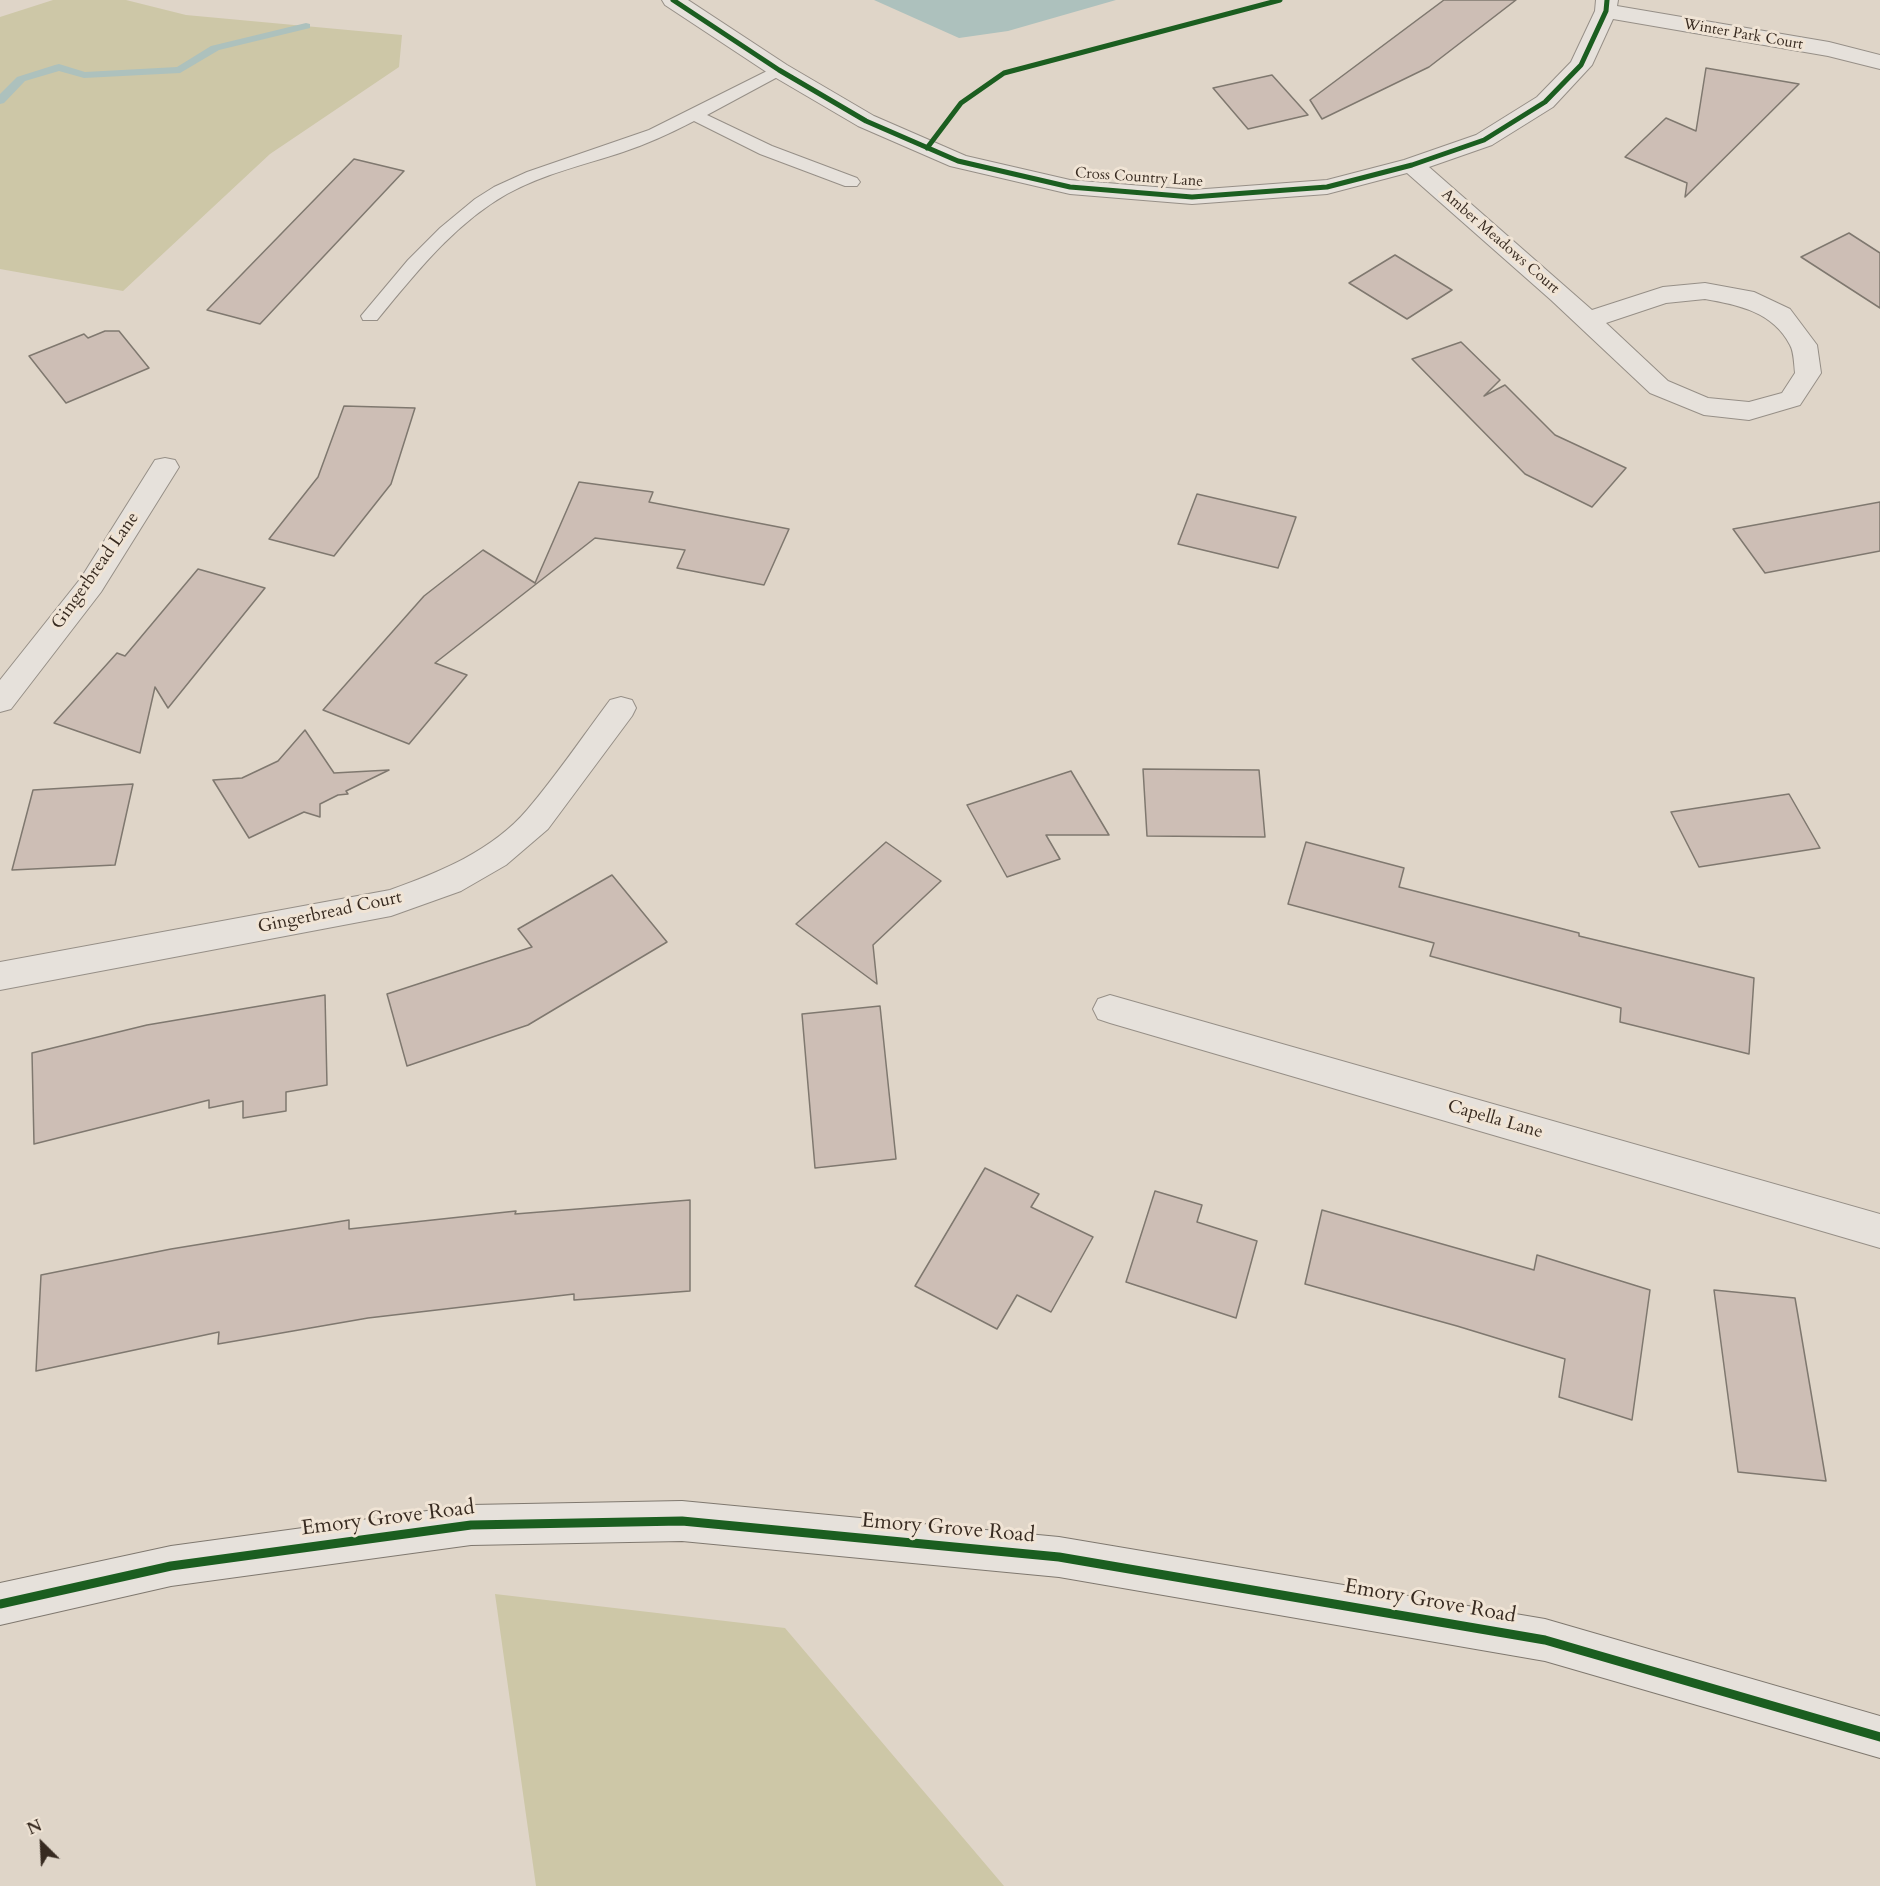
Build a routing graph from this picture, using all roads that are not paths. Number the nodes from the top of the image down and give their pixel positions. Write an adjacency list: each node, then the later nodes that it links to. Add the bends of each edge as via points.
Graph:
1 (673, 0): 4 (street, Cross Country Lane)
2 (1607, 6): 3 (street, Winter Park Court); 6 (street, Cross Country Lane, via 1581,65 1545,102 1484,140)
3 (1880, 62)
4 (779, 70): 5 (lane); 6 (street, Cross Country Lane, via 866,122 958,161 1070,187 1192,197 1327,188)
5 (696, 116): 7 (lane, via 766,150); 8 (lane, via 635,142 553,167 500,191 457,222 414,264)
6 (1412, 165): 9 (street, Amber Meadows Court)
7 (850, 182)
8 (370, 316)
9 (1588, 320): 9 (street, Amber Meadows Court, via 1659,387 1704,406 1749,411 1791,399 1808,374 1804,345 1781,315 1745,298 1705,291 1663,295)
10 (165, 467): 11 (street, Gingerbread Lane, via 91,585)
11 (0, 700)
12 (621, 708): 13 (street, Gingerbread Court, via 537,820 495,856 450,882 391,903)
13 (0, 976)
14 (1110, 1009): 15 (street, Capella Lane)
15 (1880, 1231)
16 (0, 1604): 17 (street, Emory Grove Road, via 171,1566 471,1525 682,1521 1059,1557 1545,1640)
17 (1880, 1737)

